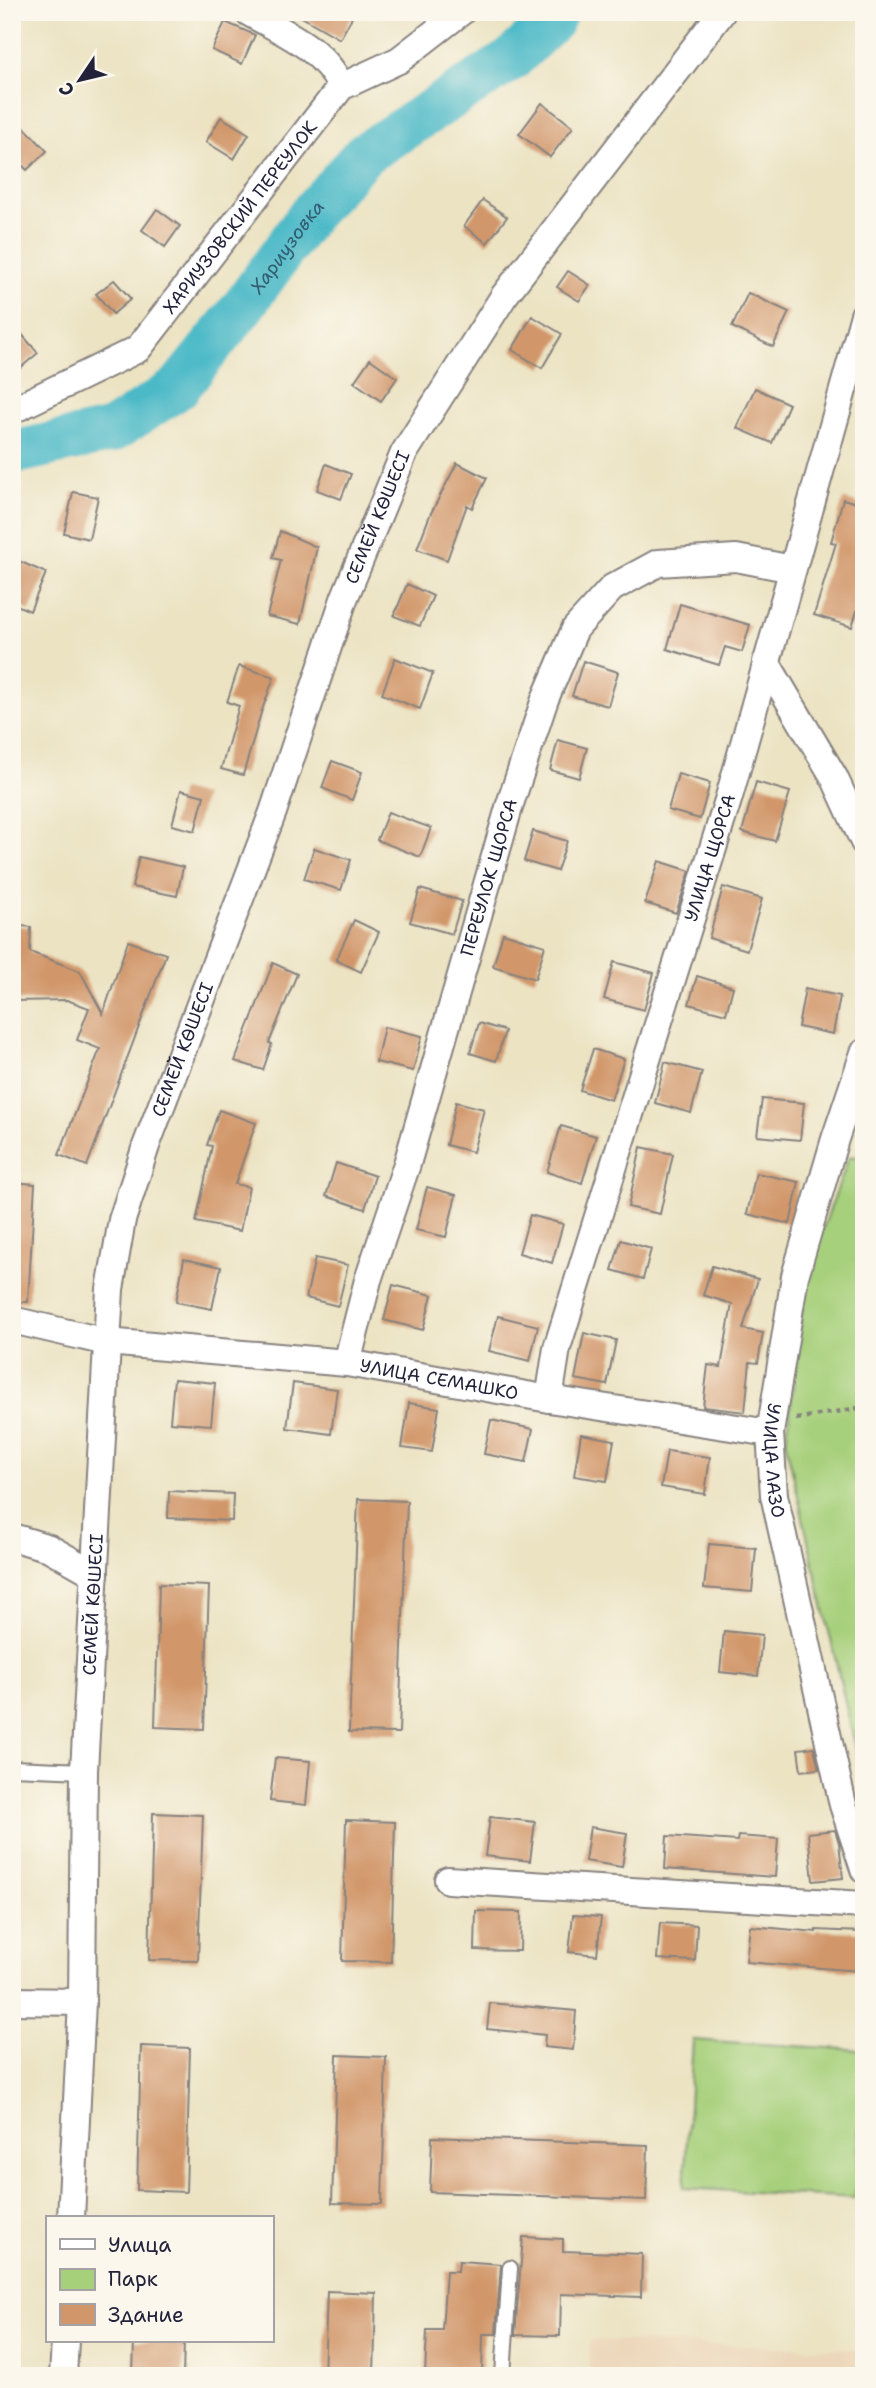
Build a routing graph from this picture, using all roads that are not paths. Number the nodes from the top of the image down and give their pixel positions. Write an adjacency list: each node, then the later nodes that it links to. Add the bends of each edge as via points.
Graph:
1 (248, 12): 4 (street, via 317,53 333,70)
2 (461, 12): 4 (street, ХАРИУЗОВСКИЙ ПЕРЕУЛОК, via 399,60)
3 (722, 12): 12 (street, СЕМЕЙ КӨШЕСІ, via 504,296 404,453 344,599 273,812 146,1146 122,1220)
4 (341, 88): 6 (street, ХАРИУЗОВСКИЙ ПЕРЕУЛОК, via 138,349)
5 (864, 315): 7 (street, УЛИЦА ЩОРСА)
6 (12, 407)
7 (792, 569): 8 (street, УЛИЦА ЩОРСА); 13 (street, ПЕРЕУЛОК ЩОРСА, via 736,558 658,563 612,588 575,629 545,699 510,804)
8 (766, 662): 9 (street, via 834,777); 14 (street, УЛИЦА ЩОРСА, via 729,797 557,1348)
9 (864, 842)
10 (864, 1054): 15 (street, УЛИЦА ЛАЗО, via 795,1276)
11 (12, 1320): 12 (street, УЛИЦА СЕМАШКО)
12 (107, 1342): 13 (street, УЛИЦА СЕМАШКО); 17 (street, СЕМЕЙ КӨШЕСІ)
13 (347, 1363): 14 (street, УЛИЦА СЕМАШКО)
14 (550, 1399): 15 (street, УЛИЦА СЕМАШКО)
15 (771, 1428): 20 (street, УЛИЦА ЛАЗО, via 774,1495 843,1805)
16 (12, 1537): 17 (street, via 49,1548)
17 (95, 1574): 19 (street, СЕМЕЙ КӨШЕСІ)
18 (12, 1768): 19 (lane)
19 (84, 1771): 24 (street, СЕМЕЙ КӨШЕСІ)
20 (864, 1869)
21 (448, 1880): 22 (street)
22 (864, 1905)
23 (12, 2001): 24 (street)
24 (82, 2002): 25 (street, СЕМЕЙ КӨШЕСІ)
25 (71, 2216)
26 (510, 2268): 29 (lane)
27 (65, 2342): 28 (street)
28 (63, 2376)
29 (503, 2376)

